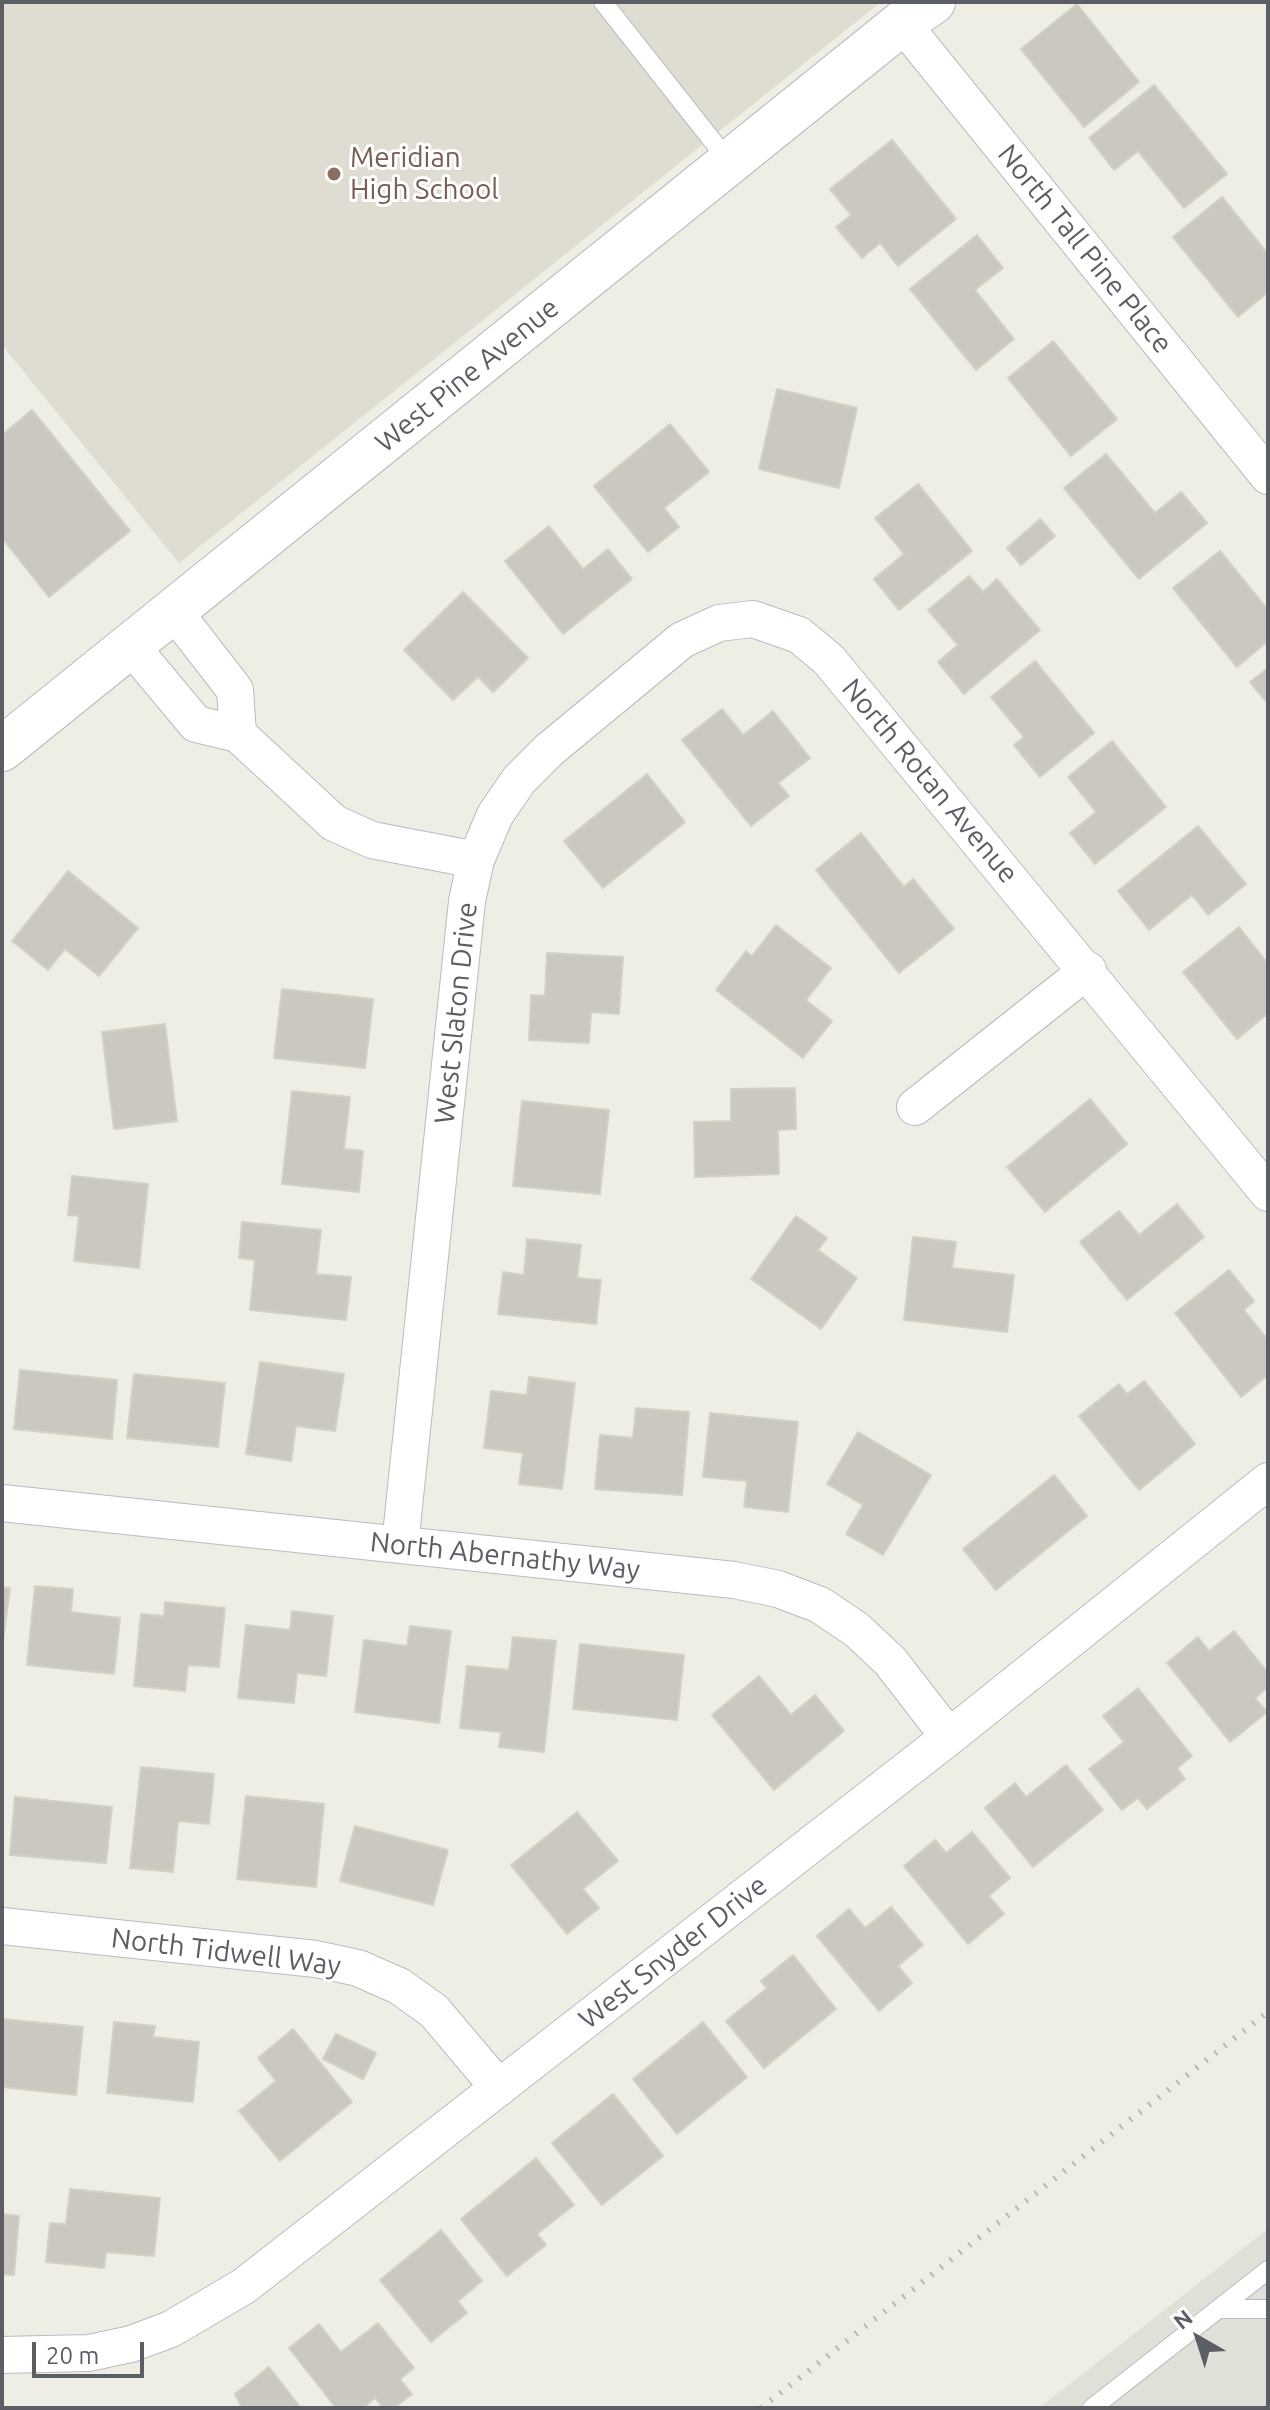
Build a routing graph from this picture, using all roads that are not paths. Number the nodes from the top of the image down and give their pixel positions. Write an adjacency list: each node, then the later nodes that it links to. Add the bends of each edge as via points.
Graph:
1 (603, 2): 3 (lane)
2 (918, 12): 3 (street, West Pine Avenue); 4 (street, North Tall Pine Place)
3 (730, 163): 5 (street, West Pine Avenue)
4 (1268, 476)
5 (173, 610): 7 (street, West Pine Avenue); 8 (street, via 235,690)
6 (753, 619): 10 (street, West Slaton Drive, via 719,623 682,640 549,750 495,815); 11 (street, North Rotan Avenue, via 799,635 829,660)
7 (130, 645): 8 (street, via 196,724); 9 (street, West Pine Avenue)
8 (238, 734): 10 (street, via 334,823 372,840)
9 (2, 749)
10 (476, 860): 16 (street, West Slaton Drive, via 467,901)
11 (1088, 970): 12 (street); 13 (street, North Rotan Avenue)
12 (915, 1107)
13 (1268, 1193)
14 (1268, 1481): 17 (street, West Snyder Drive)
15 (2, 1503): 16 (street, North Abernathy Way)
16 (400, 1545): 17 (street, North Abernathy Way, via 778,1589 820,1605 857,1630 890,1661)
17 (949, 1737): 19 (street, West Snyder Drive)
18 (2, 1926): 19 (street, North Tidwell Way, via 316,1959 358,1968 399,1986 434,2011)
19 (499, 2088): 23 (street, West Snyder Drive, via 209,2310 131,2344 45,2357)
20 (1268, 2270): 21 (lane)
21 (1218, 2309): 22 (lane); 24 (lane)
22 (1268, 2309)
23 (2, 2355)
24 (1092, 2408)

